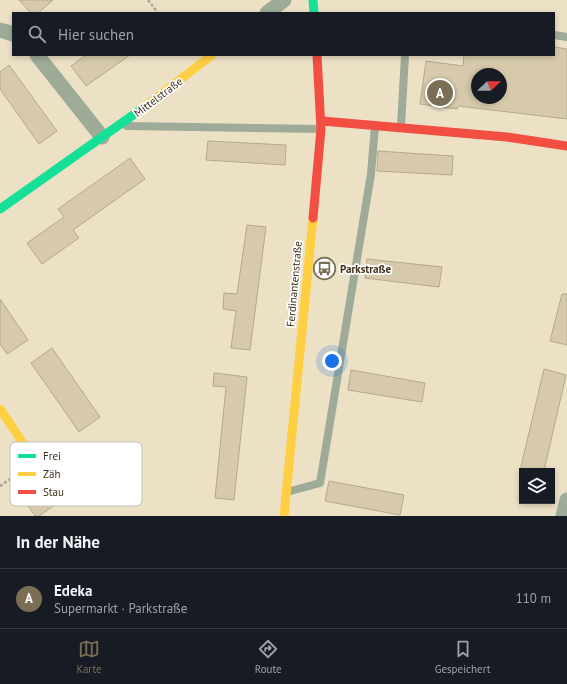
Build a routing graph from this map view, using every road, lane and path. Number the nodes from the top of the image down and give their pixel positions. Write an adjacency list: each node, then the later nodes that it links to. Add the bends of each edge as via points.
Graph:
1 (148, 0): 4 (path)
2 (284, 0): 5 (street)
3 (313, 0): 6 (street)
4 (157, 12)
5 (268, 12)
6 (314, 12)
7 (0, 30): 8 (street)
8 (12, 34)
9 (555, 35): 10 (lane)
10 (567, 37)
11 (38, 56): 19 (street)
12 (211, 56): 16 (street, Mittelstraße)
13 (317, 56): 15 (street, Ferdinantenstraße)
14 (405, 56): 18 (lane)
15 (321, 125): 16 (lane); 17 (street); 24 (street, Ferdinantenstraße)
16 (118, 126): 19 (street, Mittelstraße)
17 (375, 126): 18 (street); 24 (lane, via 371,174 320,483)
18 (401, 128): 20 (street, via 507,137)
19 (102, 137): 21 (street, Mittelstraße)
20 (567, 146)
21 (0, 209)
22 (0, 409): 23 (street)
23 (23, 442)
24 (286, 492): 26 (street, Ferdinantenstraße)
25 (567, 500): 27 (street)
26 (284, 516)
27 (564, 516)

